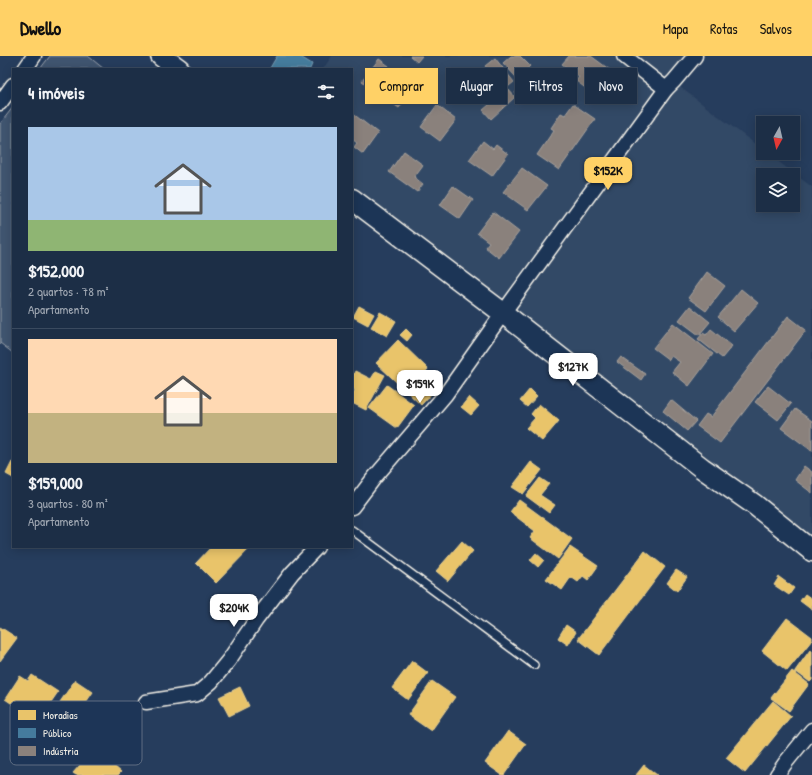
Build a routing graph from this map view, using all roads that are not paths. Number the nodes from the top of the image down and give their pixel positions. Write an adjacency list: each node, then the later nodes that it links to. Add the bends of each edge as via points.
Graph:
1 (34, 56): 5 (street)
2 (161, 56): 6 (main road)
3 (624, 56): 8 (street)
4 (695, 56): 8 (street)
5 (25, 68)
6 (178, 68)
7 (12, 86): 9 (street)
8 (666, 89): 11 (street)
9 (0, 103)
10 (353, 200): 11 (main road)
11 (503, 313): 12 (street, via 445,396); 15 (main road)
12 (353, 506)
13 (353, 531): 16 (lane)
14 (316, 548): 17 (street, via 292,573 211,682 197,694)
15 (812, 551)
16 (534, 665)
17 (146, 702)
18 (812, 730): 19 (street)
19 (777, 775)

